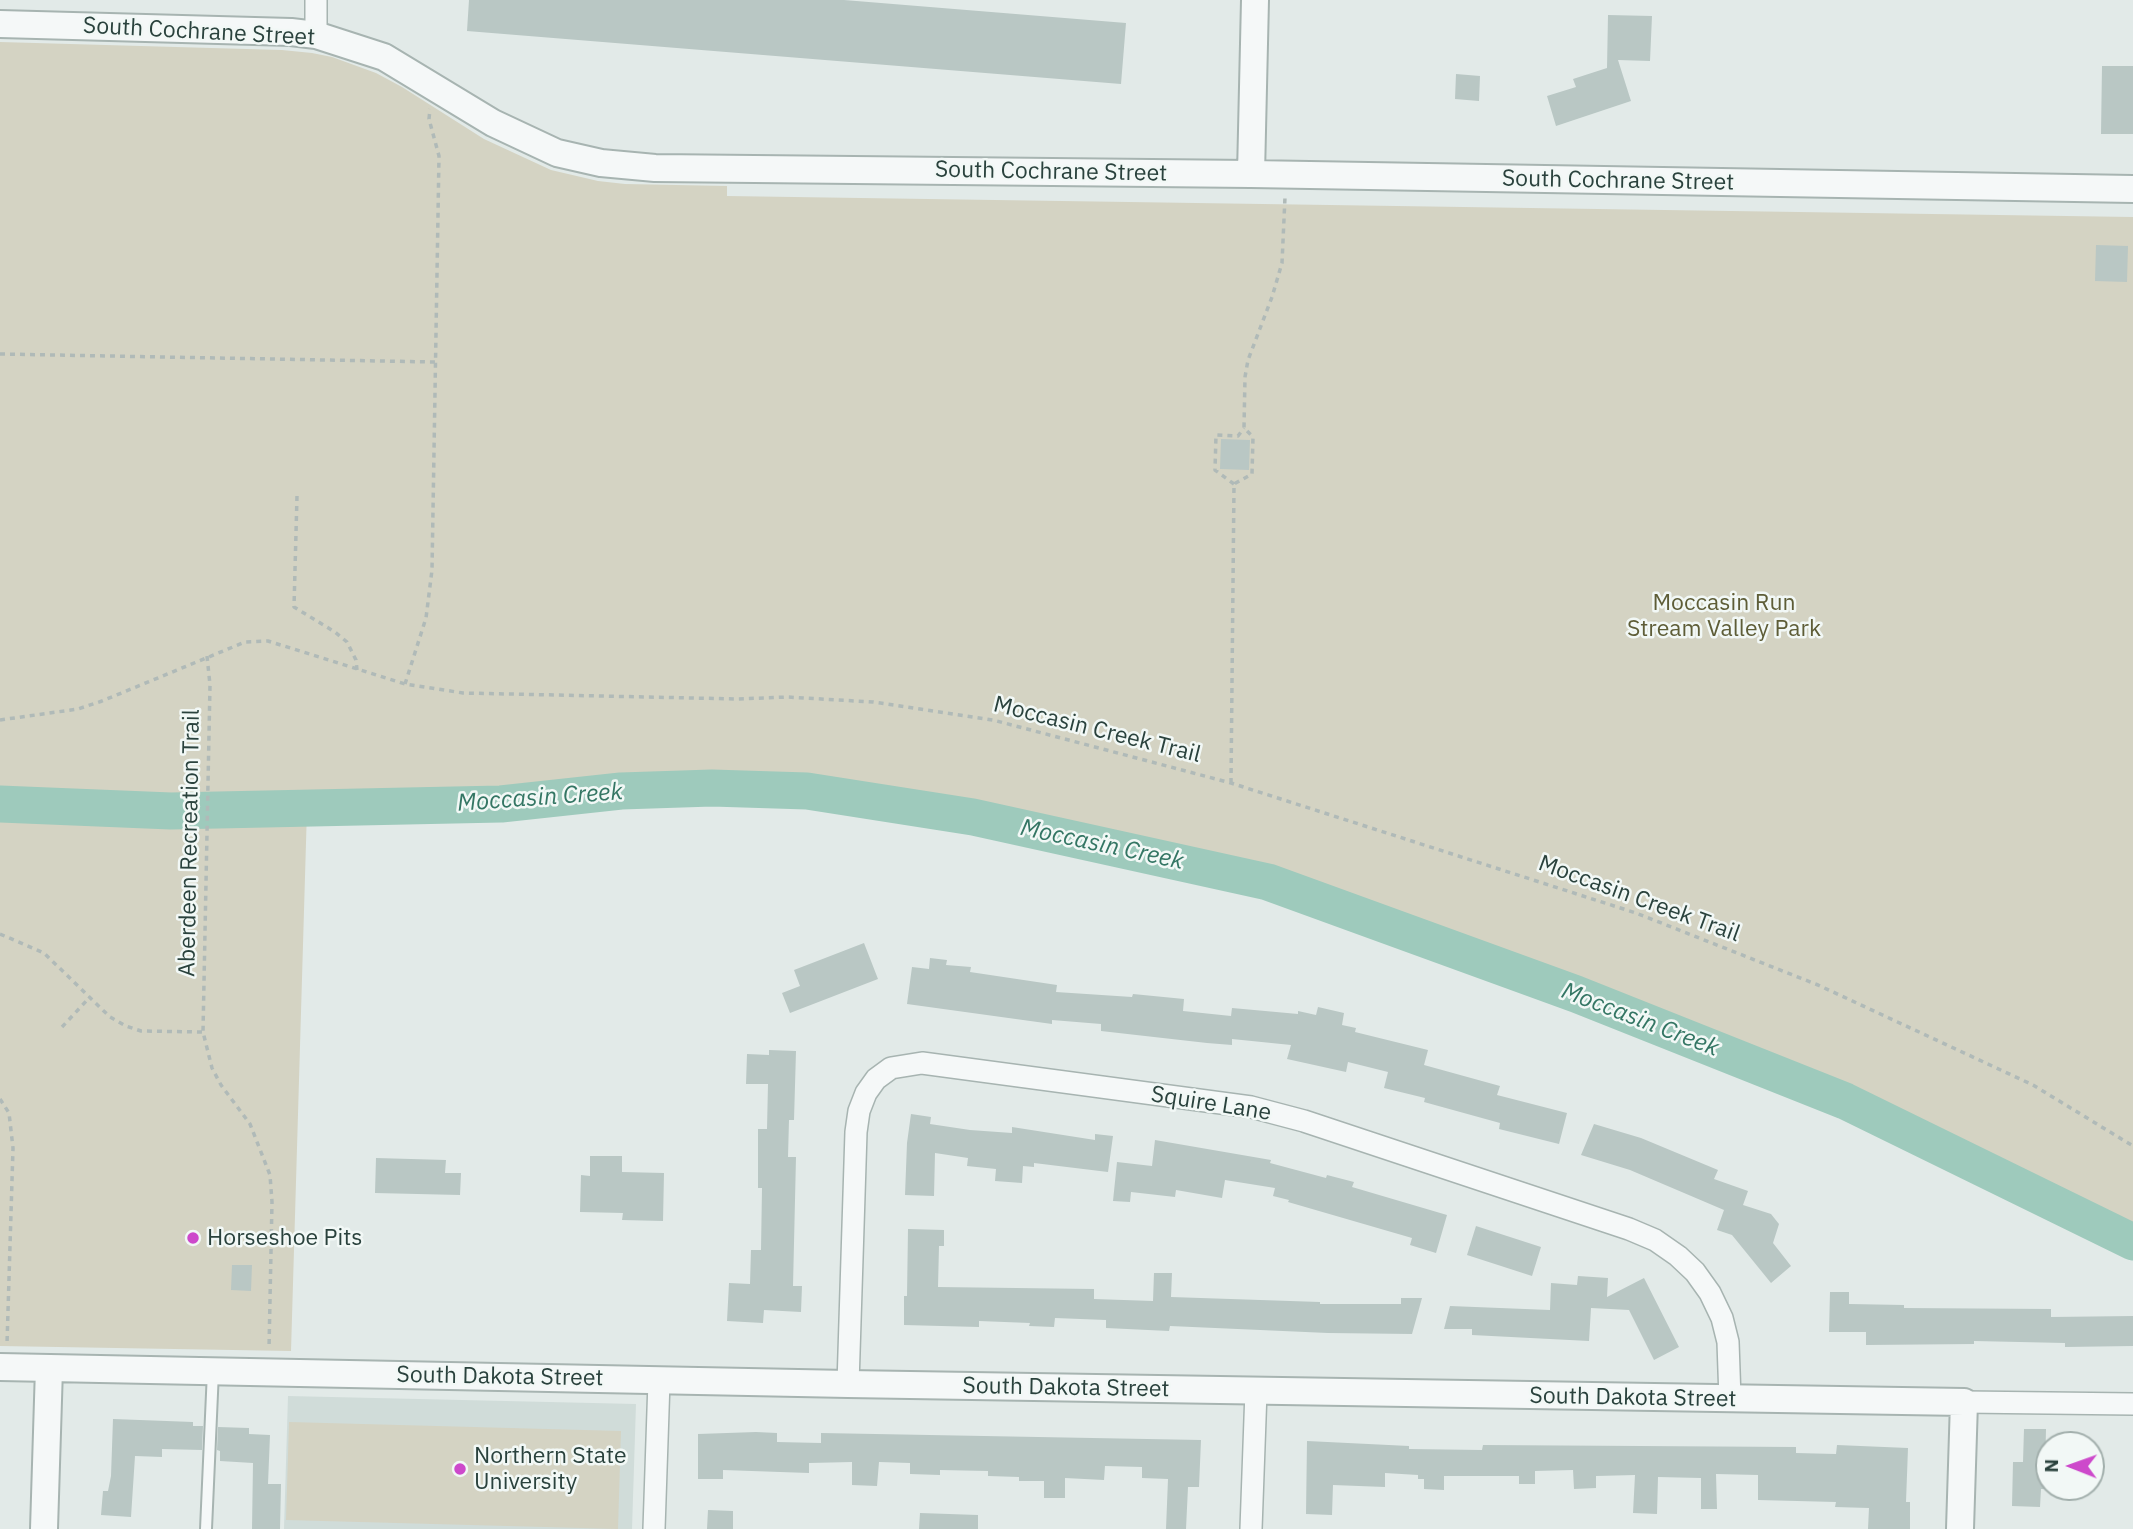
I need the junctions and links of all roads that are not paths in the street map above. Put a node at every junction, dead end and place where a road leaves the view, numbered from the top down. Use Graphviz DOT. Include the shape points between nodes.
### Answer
graph roads {
  1 [pos="316,0"];
  2 [pos="1255,0"];
  3 [pos="0,24"];
  4 [pos="316,35"];
  5 [pos="1251,174"];
  6 [pos="2133,189"];
  7 [pos="4,1356"];
  8 [pos="49,1368"];
  9 [pos="213,1371"];
  10 [pos="659,1381"];
  11 [pos="848,1384"];
  12 [pos="1256,1391"];
  13 [pos="1730,1399"];
  14 [pos="1965,1402"];
  15 [pos="2133,1404"];
  16 [pos="44,1529"];
  17 [pos="206,1529"];
  18 [pos="654,1529"];
  19 [pos="1251,1529"];
  20 [pos="1960,1529"];
  1 -- 4 [label="street"];
  2 -- 5 [label="street"];
  3 -- 4 [label="street, South Cochrane Street"];
  4 -- 5 [label="street, South Cochrane Street" via="384,57 493,123 557,153 601,163 655,168"];
  5 -- 6 [label="street, South Cochrane Street"];
  7 -- 8 [label="street, South Dakota Street"];
  8 -- 9 [label="street, South Dakota Street"];
  8 -- 16 [label="street"];
  9 -- 10 [label="street, South Dakota Street"];
  9 -- 17 [label="lane"];
  10 -- 11 [label="street, South Dakota Street"];
  10 -- 18 [label="street"];
  11 -- 12 [label="street, South Dakota Street"];
  11 -- 13 [label="street, Squire Lane" via="859,1111 871,1086 891,1068 922,1063 1251,1107 1629,1229 1678,1256 1710,1293 1728,1342"];
  12 -- 13 [label="street, South Dakota Street"];
  12 -- 19 [label="street"];
  13 -- 14 [label="street, South Dakota Street"];
  14 -- 15 [label="street, South Dakota Street"];
  14 -- 20 [label="street"];
}
